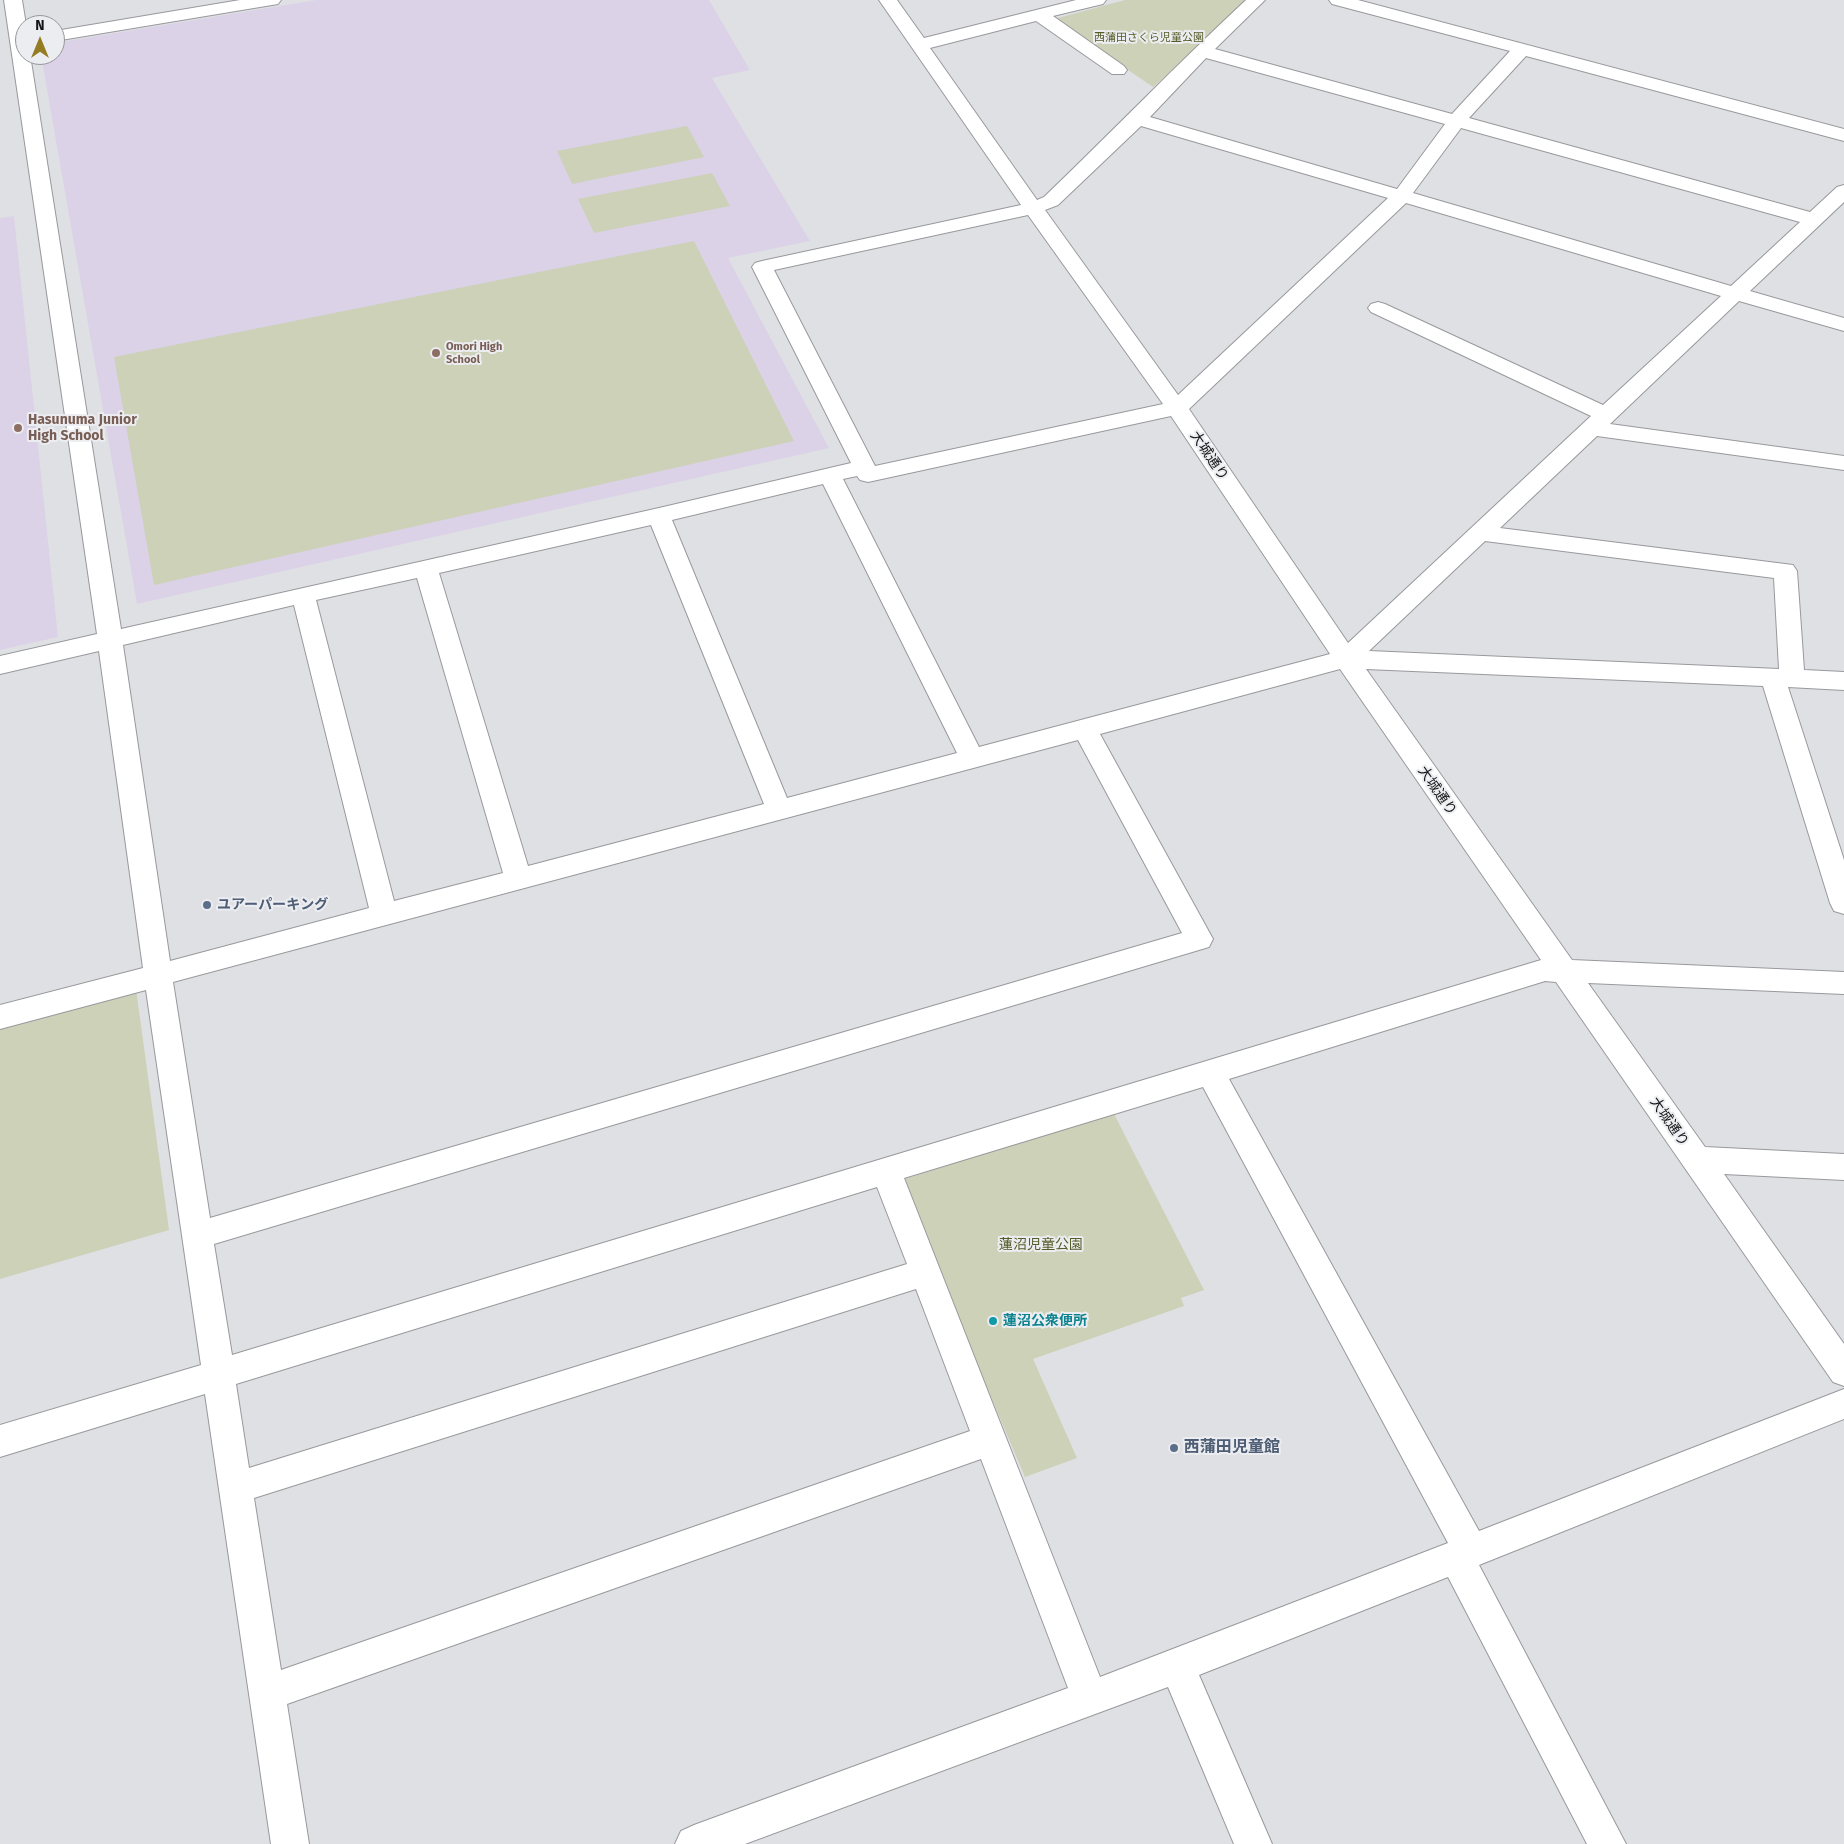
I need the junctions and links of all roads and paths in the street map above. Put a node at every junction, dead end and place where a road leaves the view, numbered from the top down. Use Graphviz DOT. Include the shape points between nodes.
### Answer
graph roads {
  1 [pos="14,0"];
  2 [pos="161,0"];
  3 [pos="272,0"];
  4 [pos="888,0"];
  5 [pos="1097,0"];
  6 [pos="1256,0"];
  7 [pos="1338,0"];
  8 [pos="1039,15"];
  9 [pos="165,18"];
  10 [pos="65,34"];
  11 [pos="15,42"];
  12 [pos="919,45"];
  13 [pos="1522,49"];
  14 [pos="1202,51"];
  15 [pos="19,65"];
  16 [pos="1118,70"];
  17 [pos="1137,119"];
  18 [pos="1456,121"];
  19 [pos="1844,135"];
  20 [pos="1844,191"];
  21 [pos="1401,196"];
  22 [pos="1033,208"];
  23 [pos="1813,219"];
  24 [pos="1732,294"];
  25 [pos="1378,308"];
  26 [pos="1844,325"];
  27 [pos="1177,408"];
  28 [pos="1598,421"];
  29 [pos="1844,463"];
  30 [pos="864,467"];
  31 [pos="830,475"];
  32 [pos="659,516"];
  33 [pos="1480,533"];
  34 [pos="426,568"];
  35 [pos="302,595"];
  36 [pos="110,639"];
  37 [pos="1346,659"];
  38 [pos="0,665"];
  39 [pos="1782,679"];
  40 [pos="1844,681"];
  41 [pos="1084,728"];
  42 [pos="972,758"];
  43 [pos="779,809"];
  44 [pos="518,879"];
  45 [pos="1844,903"];
  46 [pos="384,915"];
  47 [pos="1561,970"];
  48 [pos="158,975"];
  49 [pos="1844,983"];
  50 [pos="0,1017"];
  51 [pos="1210,1072"];
  52 [pos="1696,1160"];
  53 [pos="1844,1167"];
  54 [pos="886,1170"];
  55 [pos="197,1235"];
  56 [pos="925,1272"];
  57 [pos="1844,1371"];
  58 [pos="219,1374"];
  59 [pos="1844,1404"];
  60 [pos="990,1440"];
  61 [pos="0,1441"];
  62 [pos="236,1488"];
  63 [pos="1463,1554"];
  64 [pos="1177,1666"];
  65 [pos="267,1693"];
  66 [pos="1090,1698"];
  67 [pos="290,1844"];
  68 [pos="694,1844"];
  69 [pos="1253,1844"];
  70 [pos="1608,1844"];
  1 -- 11 [label="street"];
  2 -- 9 [label="street"];
  3 -- 9 [label="street"];
  4 -- 12 [label="street, 大城通り"];
  5 -- 8 [label="street"];
  6 -- 14 [label="street"];
  7 -- 13 [label="street"];
  8 -- 12 [label="street"];
  8 -- 16 [label="street"];
  9 -- 10 [label="street"];
  12 -- 22 [label="street, 大城通り"];
  13 -- 18 [label="street"];
  13 -- 19 [label="street"];
  14 -- 17 [label="street"];
  14 -- 18 [label="street"];
  15 -- 36 [label="street"];
  17 -- 21 [label="street"];
  17 -- 22 [label="street" via="1051,201"];
  18 -- 21 [label="street"];
  18 -- 23 [label="street"];
  20 -- 23 [label="street"];
  21 -- 24 [label="street"];
  21 -- 27 [label="street"];
  22 -- 27 [label="street, 大城通り"];
  22 -- 30 [label="street" via="762,267"];
  23 -- 24 [label="street"];
  24 -- 26 [label="street"];
  24 -- 28 [label="street"];
  25 -- 28 [label="street"];
  27 -- 30 [label="street" via="868,475"];
  27 -- 37 [label="street, 大城通り"];
  28 -- 29 [label="street"];
  28 -- 33 [label="street"];
  30 -- 31 [label="street"];
  31 -- 32 [label="street"];
  31 -- 42 [label="street"];
  32 -- 34 [label="street"];
  32 -- 43 [label="street"];
  33 -- 37 [label="street"];
  33 -- 39 [label="street" via="1785,571"];
  34 -- 35 [label="street"];
  34 -- 44 [label="street"];
  35 -- 36 [label="street"];
  35 -- 46 [label="street"];
  36 -- 38 [label="street"];
  36 -- 48 [label="street"];
  37 -- 39 [label="street"];
  37 -- 41 [label="street"];
  37 -- 47 [label="street, 大城通り"];
  39 -- 40 [label="street"];
  39 -- 45 [label="street"];
  41 -- 42 [label="street"];
  41 -- 55 [label="street" via="1199,939"];
  42 -- 43 [label="street"];
  43 -- 44 [label="street" via="620,860"];
  44 -- 46 [label="street"];
  46 -- 48 [label="street"];
  47 -- 49 [label="street"];
  47 -- 51 [label="street" via="1545,970"];
  47 -- 52 [label="street, 大城通り"];
  48 -- 50 [label="street"];
  48 -- 55 [label="street"];
  51 -- 54 [label="street"];
  51 -- 63 [label="street"];
  52 -- 53 [label="street"];
  52 -- 57 [label="street, 大城通り"];
  54 -- 56 [label="street"];
  54 -- 58 [label="street"];
  55 -- 58 [label="street"];
  56 -- 60 [label="street"];
  56 -- 62 [label="street"];
  58 -- 61 [label="street"];
  58 -- 62 [label="street"];
  59 -- 63 [label="street"];
  60 -- 65 [label="street"];
  60 -- 66 [label="street"];
  62 -- 65 [label="street"];
  63 -- 64 [label="street"];
  63 -- 70 [label="street"];
  64 -- 66 [label="street"];
  64 -- 69 [label="street"];
  65 -- 67 [label="street"];
  66 -- 68 [label="street"];
}
